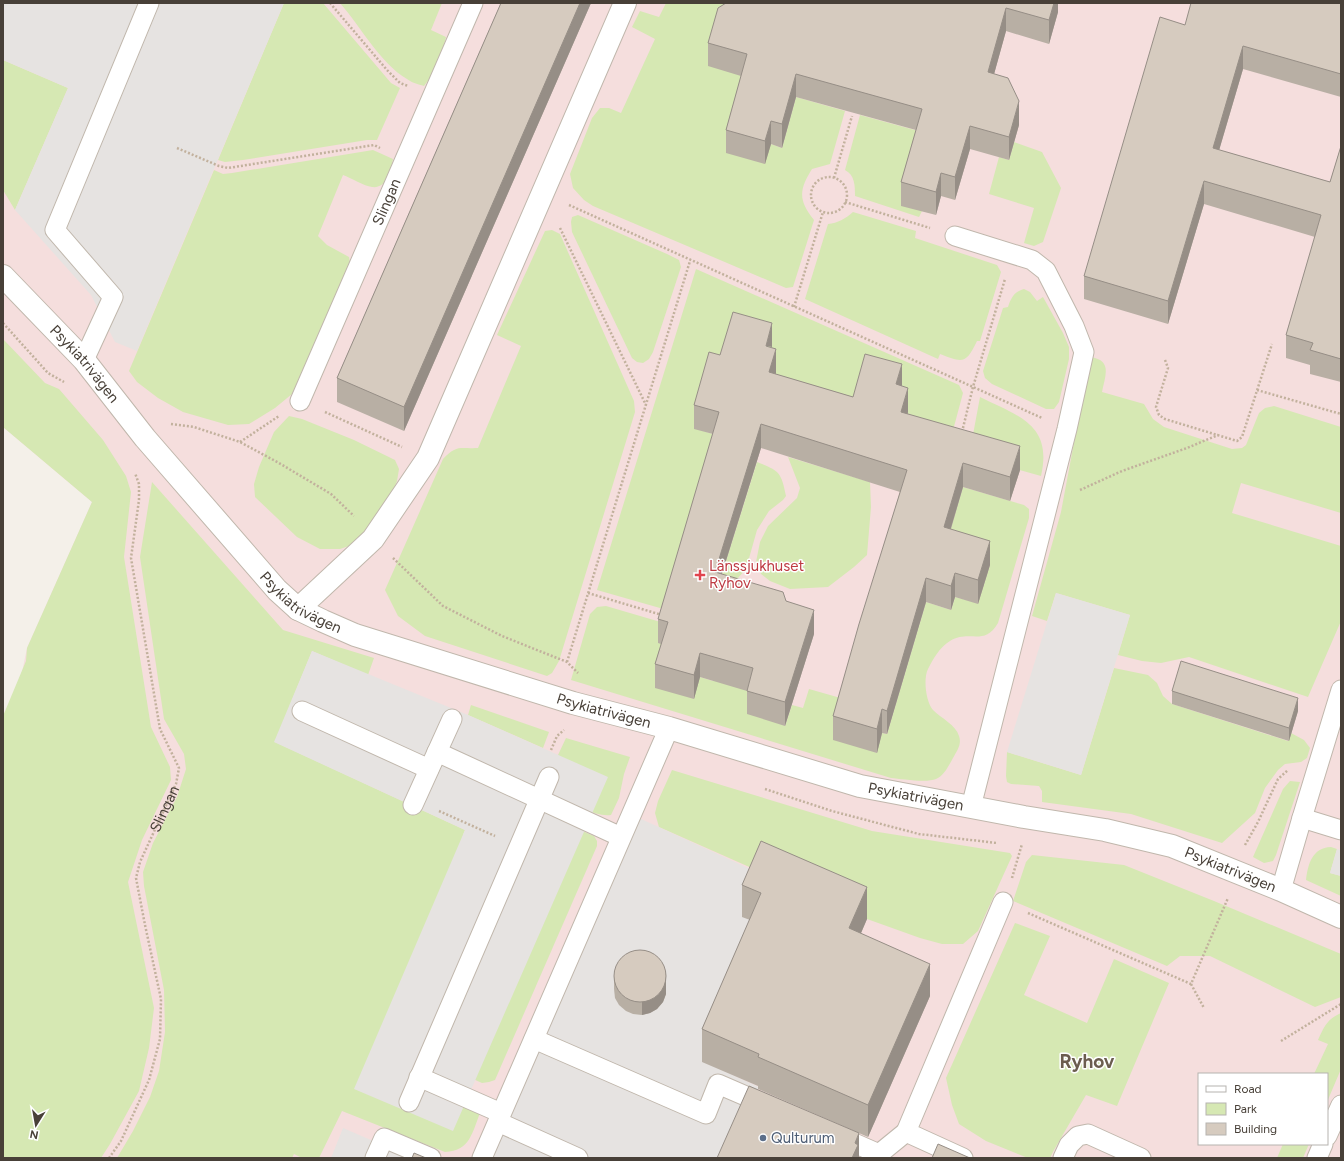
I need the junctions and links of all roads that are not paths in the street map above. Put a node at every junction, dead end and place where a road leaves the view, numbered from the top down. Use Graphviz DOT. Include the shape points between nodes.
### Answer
graph roads {
  1 [pos="149,3"];
  2 [pos="473,3"];
  3 [pos="625,3"];
  4 [pos="956,236"];
  5 [pos="3,276"];
  6 [pos="84,360"];
  7 [pos="300,401"];
  8 [pos="298,609"];
  9 [pos="1341,690"];
  10 [pos="302,712"];
  11 [pos="452,719"];
  12 [pos="669,728"];
  13 [pos="437,752"];
  14 [pos="429,769"];
  15 [pos="549,778"];
  16 [pos="540,799"];
  17 [pos="414,802"];
  18 [pos="971,807"];
  19 [pos="1302,818"];
  20 [pos="1341,830"];
  21 [pos="621,838"];
  22 [pos="1281,890"];
  23 [pos="1004,902"];
  24 [pos="1341,917"];
  25 [pos="534,1038"];
  26 [pos="419,1077"];
  27 [pos="409,1102"];
  28 [pos="1341,1105"];
  29 [pos="784,1113"];
  30 [pos="499,1118"];
  31 [pos="820,1128"];
  32 [pos="906,1132"];
  33 [pos="1328,1134"];
  34 [pos="1323,1145"];
  35 [pos="375,1158"];
  36 [pos="430,1158"];
  37 [pos="482,1158"];
  38 [pos="578,1158"];
  39 [pos="962,1158"];
  40 [pos="1063,1158"];
  41 [pos="1141,1158"];
  42 [pos="1317,1158"];
  1 -- 6 [label="lane" via="56,230 114,297"];
  2 -- 7 [label="lane, Slingan"];
  3 -- 8 [label="street" via="428,458 373,539"];
  4 -- 18 [label="lane" via="1032,260 1046,271 1084,352 1067,429"];
  5 -- 6 [label="street, Psykiatrivägen"];
  6 -- 8 [label="street, Psykiatrivägen" via="145,438 278,590"];
  8 -- 12 [label="street, Psykiatrivägen" via="355,634 573,703"];
  9 -- 19 [label="lane"];
  10 -- 14 [label="lane"];
  11 -- 13 [label="lane"];
  12 -- 18 [label="street, Psykiatrivägen" via="860,786"];
  12 -- 21 [label="lane"];
  13 -- 14 [label="lane"];
  13 -- 16 [label="lane"];
  14 -- 17 [label="lane"];
  15 -- 16 [label="lane"];
  16 -- 21 [label="lane"];
  16 -- 26 [label="lane"];
  18 -- 22 [label="street, Psykiatrivägen" via="1105,830 1172,846"];
  19 -- 20 [label="lane"];
  19 -- 22 [label="lane"];
  21 -- 25 [label="lane"];
  22 -- 24 [label="street, Psykiatrivägen"];
  23 -- 32 [label="lane"];
  25 -- 29 [label="lane" via="706,1114 718,1084"];
  25 -- 30 [label="lane"];
  26 -- 27 [label="lane"];
  26 -- 30 [label="lane"];
  28 -- 33 [label="lane"];
  30 -- 37 [label="lane"];
  30 -- 38 [label="lane"];
  31 -- 32 [label="lane" via="878,1154"];
  32 -- 39 [label="lane"];
  34 -- 42 [label="lane"];
  35 -- 36 [label="lane" via="384,1138"];
  40 -- 41 [label="lane" via="1069,1145 1078,1136 1088,1134"];
}
